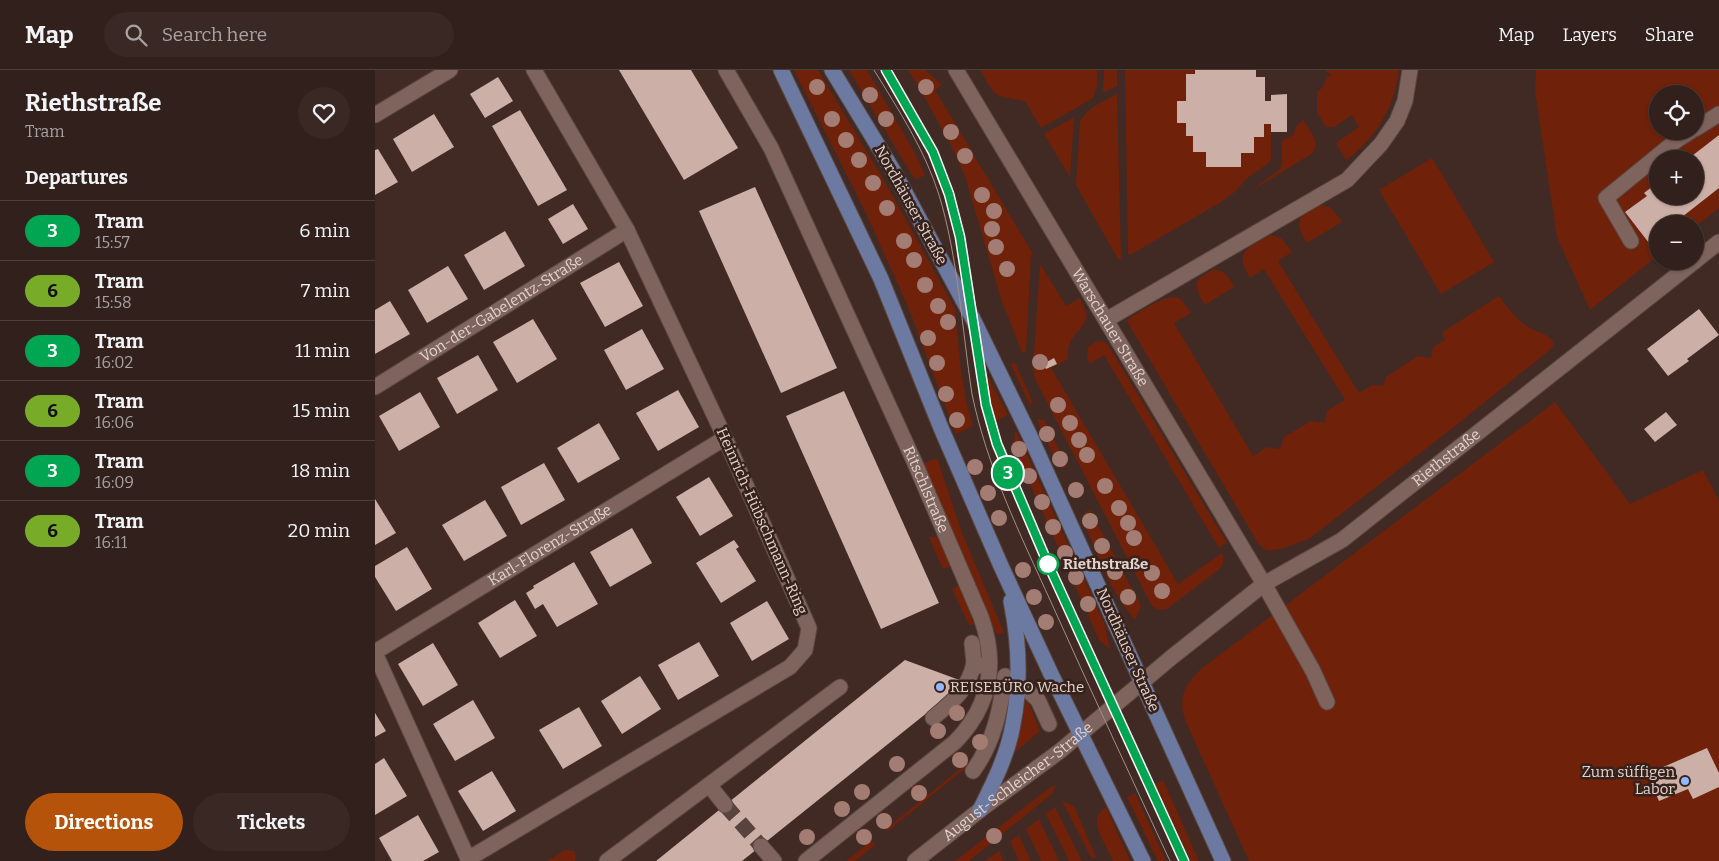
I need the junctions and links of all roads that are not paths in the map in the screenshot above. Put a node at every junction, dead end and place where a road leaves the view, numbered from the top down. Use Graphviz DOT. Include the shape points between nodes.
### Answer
graph roads {
  1 [pos="450,70"];
  2 [pos="534,70"];
  3 [pos="727,70"];
  4 [pos="781,70"];
  5 [pos="832,70"];
  6 [pos="956,70"];
  7 [pos="1410,70"];
  8 [pos="1719,114"];
  9 [pos="375,115"];
  10 [pos="1704,123"];
  11 [pos="1677,140"];
  12 [pos="627,230"];
  13 [pos="1631,241"];
  14 [pos="1719,242"];
  15 [pos="1704,254"];
  16 [pos="1684,270"];
  17 [pos="1106,320"];
  18 [pos="375,387"];
  19 [pos="725,438"];
  20 [pos="1001,566"];
  21 [pos="1264,584"];
  22 [pos="972,643"];
  23 [pos="375,652"];
  24 [pos="1005,677"];
  25 [pos="1142,682"];
  26 [pos="840,688"];
  27 [pos="1037,695"];
  28 [pos="1327,702"];
  29 [pos="933,718"];
  30 [pos="1049,724"];
  31 [pos="1081,734"];
  32 [pos="973,771"];
  33 [pos="709,785"];
  34 [pos="725,805"];
  35 [pos="980,810"];
  36 [pos="761,846"];
  37 [pos="469,860"];
  38 [pos="607,861"];
  39 [pos="774,861"];
  40 [pos="806,861"];
  41 [pos="915,861"];
  42 [pos="1143,861"];
  43 [pos="1223,861"];
  1 -- 9 [label="street"];
  2 -- 12 [label="street, Heinrich-Hübschmann-Ring"];
  3 -- 40 [label="street, Ritschlstraße" via="771,148 910,452 981,617 990,654 990,670 982,704 965,731"];
  4 -- 20 [label="main road" via="881,279"];
  5 -- 25 [label="main road, Nordhäuser Straße" via="894,172 972,317"];
  6 -- 17 [label="street, Warschauer Straße"];
  7 -- 17 [label="street" via="1405,101 1397,121 1381,144 1347,180"];
  8 -- 10 [label="street"];
  11 -- 13 [label="street" via="1606,198"];
  12 -- 18 [label="street, Von-der-Gabelentz-Straße"];
  12 -- 19 [label="street, Heinrich-Hübschmann-Ring"];
  14 -- 15 [label="street, Riethstraße"];
  16 -- 21 [label="street, Riethstraße" via="1343,540"];
  17 -- 21 [label="street, Warschauer Straße"];
  19 -- 23 [label="street, Karl-Florenz-Straße"];
  19 -- 37 [label="street, Heinrich-Hübschmann-Ring" via="809,628 805,650 790,667"];
  20 -- 31 [label="main road"];
  20 -- 35 [label="main road" via="1016,626 1018,684 1008,743 997,776"];
  21 -- 25 [label="street, Riethstraße"];
  21 -- 28 [label="street, Warschauer Straße" via="1313,670"];
  22 -- 29 [label="street" via="977,664 968,682 962,692"];
  23 -- 37 [label="street, Heinrich-Hübschmann-Ring"];
  24 -- 32 [label="street" via="999,717 984,756"];
  25 -- 31 [label="street, August-Schleicher-Straße"];
  25 -- 43 [label="main road, Nordhäuser Straße"];
  26 -- 33 [label="street"];
  27 -- 30 [label="street"];
  31 -- 35 [label="street, August-Schleicher-Straße"];
  31 -- 42 [label="main road"];
  33 -- 34 [label="street"];
  33 -- 38 [label="street"];
  35 -- 41 [label="street, August-Schleicher-Straße"];
  36 -- 39 [label="street"];
}
